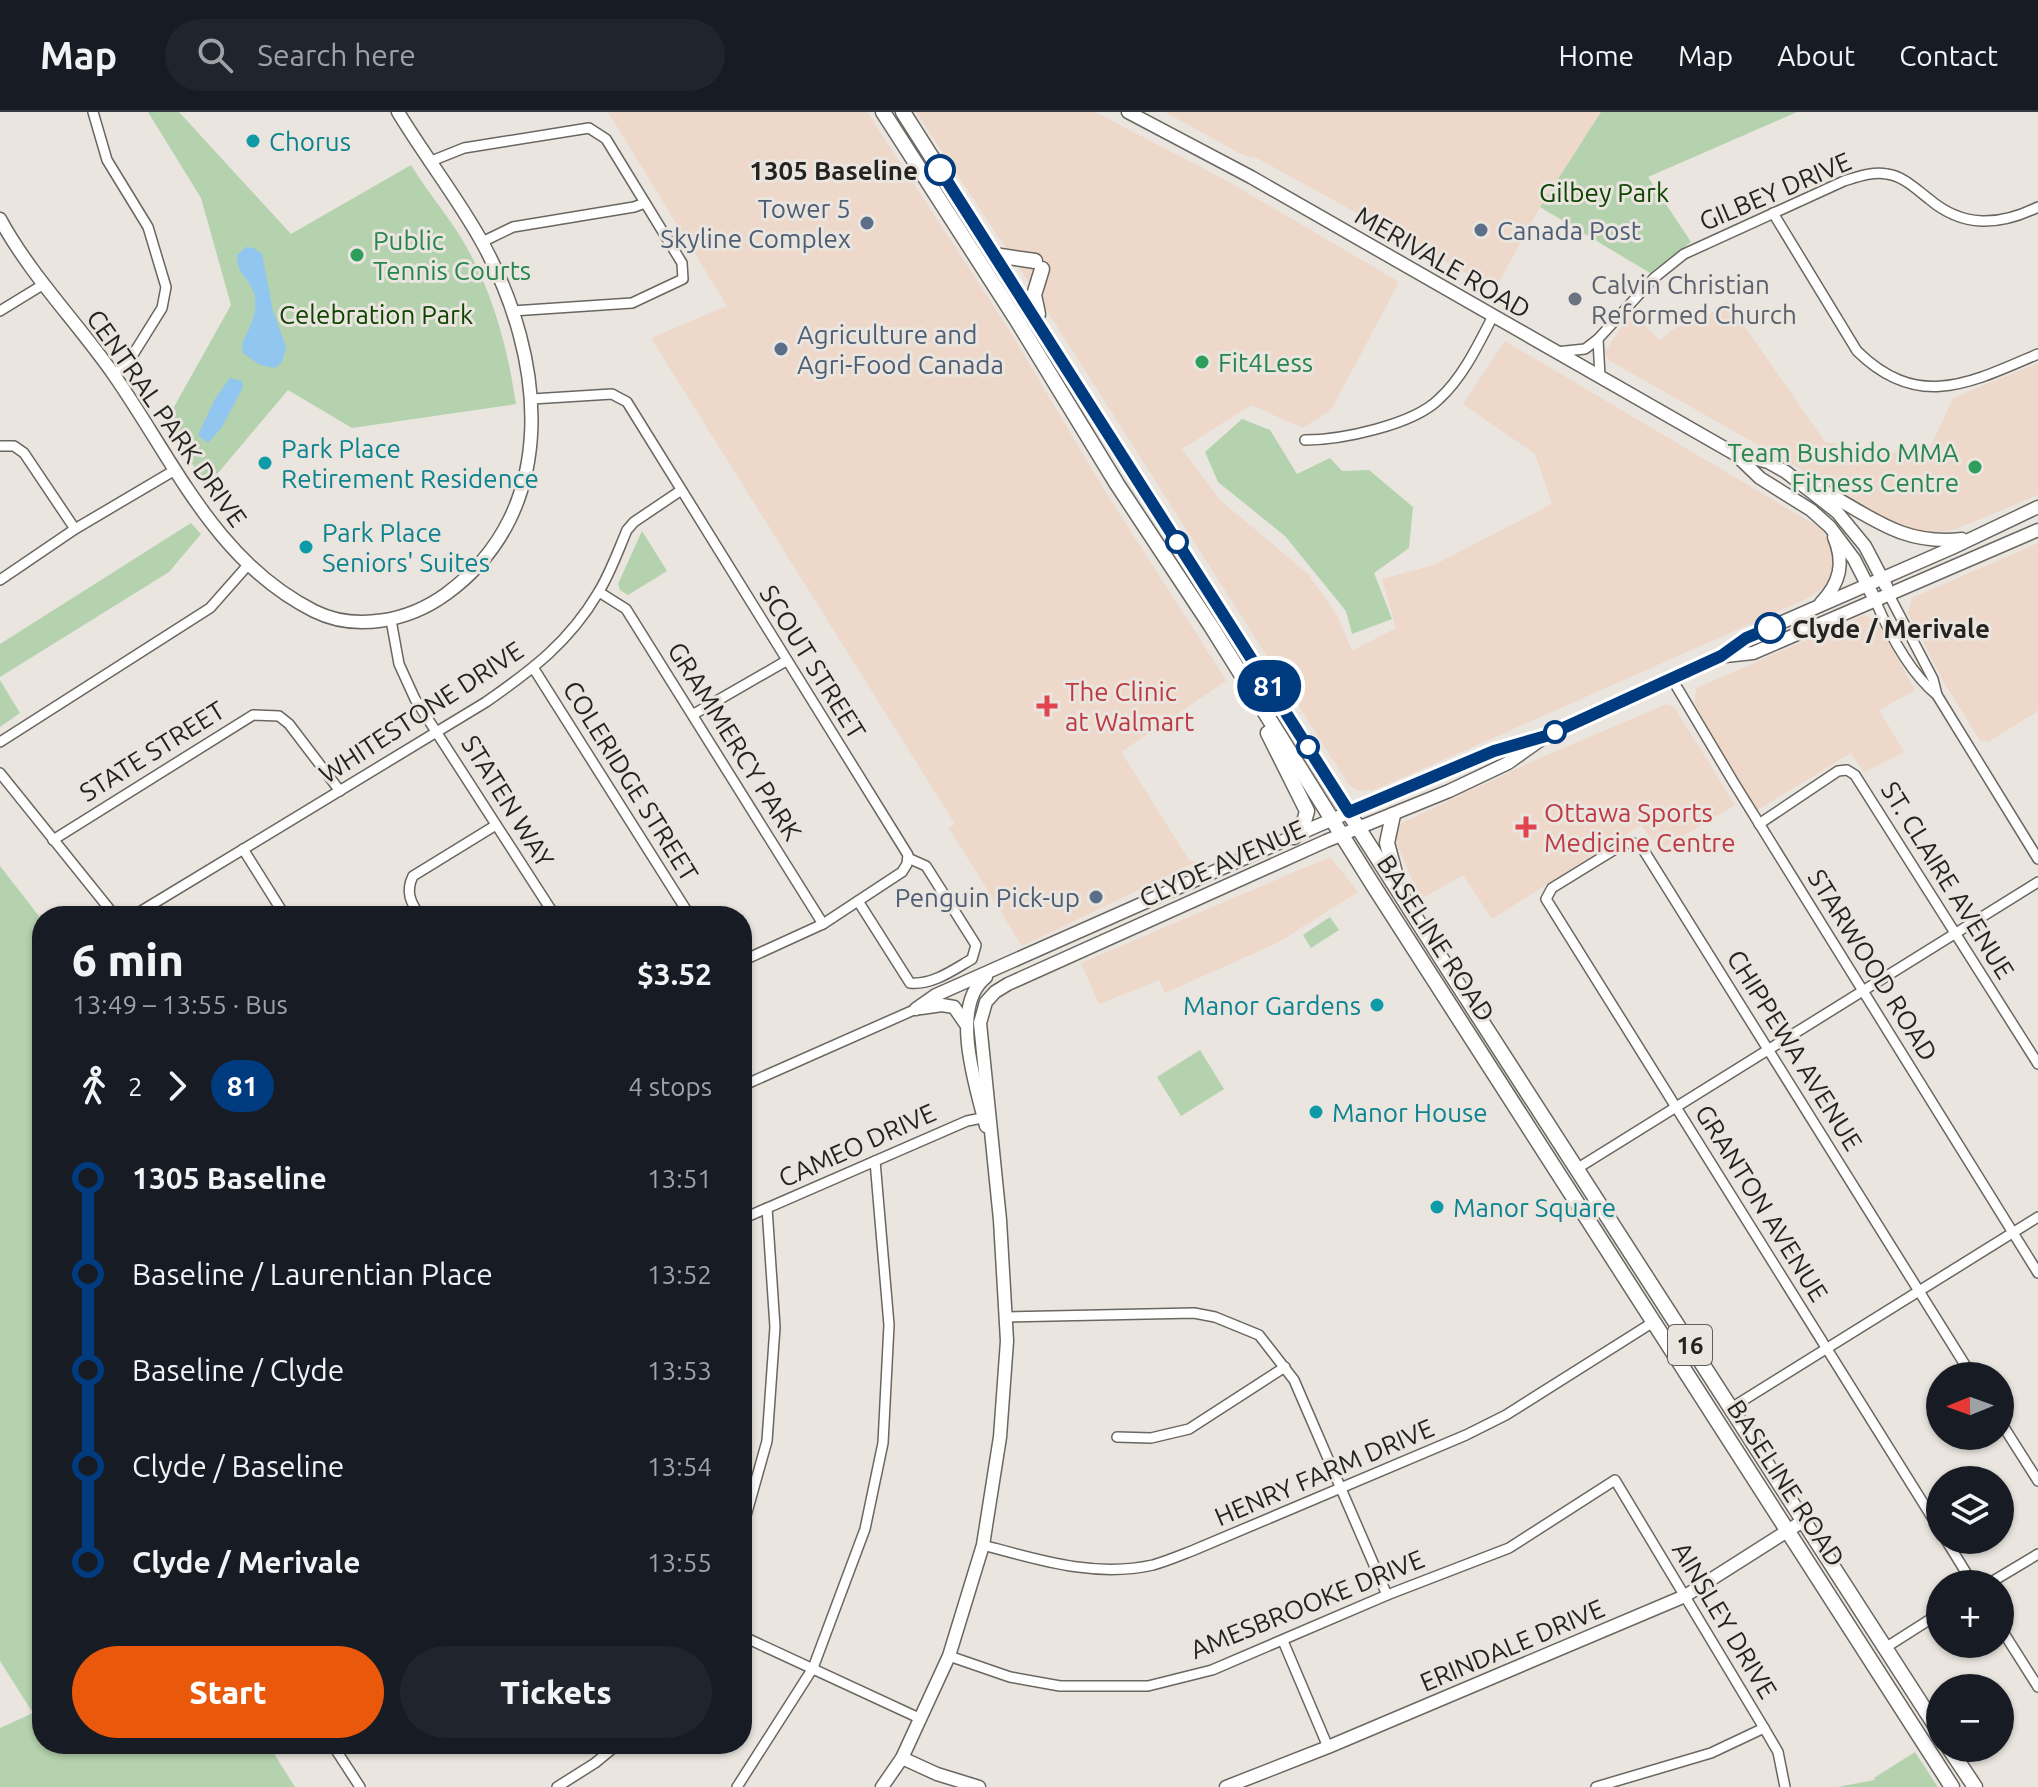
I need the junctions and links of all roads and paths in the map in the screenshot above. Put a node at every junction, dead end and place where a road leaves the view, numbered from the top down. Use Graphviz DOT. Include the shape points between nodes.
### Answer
graph roads {
  1 [pos="93,112"];
  2 [pos="398,112"];
  3 [pos="883,112"];
  4 [pos="903,112"];
  5 [pos="1128,112"];
  6 [pos="429,162"];
  7 [pos="935,162"];
  8 [pos="922,172"];
  9 [pos="645,203"];
  10 [pos="2038,207"];
  11 [pos="1773,213"];
  12 [pos="0,219"];
  13 [pos="482,242"];
  14 [pos="994,255"];
  15 [pos="1012,282"];
  16 [pos="44,284"];
  17 [pos="998,290"];
  18 [pos="0,311"];
  19 [pos="512,311"];
  20 [pos="1493,316"];
  21 [pos="1598,339"];
  22 [pos="1049,340"];
  23 [pos="1556,352"];
  24 [pos="2038,354"];
  25 [pos="114,375"];
  26 [pos="1600,377"];
  27 [pos="532,399"];
  28 [pos="1305,440"];
  29 [pos="0,446"];
  30 [pos="1735,454"];
  31 [pos="1124,459"];
  32 [pos="175,470"];
  33 [pos="1108,470"];
  34 [pos="1786,472"];
  35 [pos="680,491"];
  36 [pos="2038,507"];
  37 [pos="1830,527"];
  38 [pos="75,529"];
  39 [pos="2038,530"];
  40 [pos="1974,537"];
  41 [pos="248,565"];
  42 [pos="1883,578"];
  43 [pos="0,580"];
  44 [pos="1868,584"];
  45 [pos="599,592"];
  46 [pos="1889,595"];
  47 [pos="1875,600"];
  48 [pos="1818,607"];
  49 [pos="391,620"];
  50 [pos="1721,656"];
  51 [pos="786,661"];
  52 [pos="534,669"];
  53 [pos="1672,679"];
  54 [pos="1249,689"];
  55 [pos="1937,695"];
  56 [pos="694,714"];
  57 [pos="438,731"];
  58 [pos="1546,736"];
  59 [pos="0,742"];
  60 [pos="0,773"];
  61 [pos="340,791"];
  62 [pos="1349,812"];
  63 [pos="1393,815"];
  64 [pos="1333,819"];
  65 [pos="1759,824"];
  66 [pos="496,825"];
  67 [pos="1359,828"];
  68 [pos="1342,835"];
  69 [pos="1294,837"];
  70 [pos="53,840"];
  71 [pos="243,849"];
  72 [pos="908,858"];
  73 [pos="2038,859"];
  74 [pos="2038,882"];
  75 [pos="1401,892"];
  76 [pos="1546,899"];
  77 [pos="858,901"];
  78 [pos="107,906"];
  79 [pos="149,906"];
  80 [pos="279,906"];
  81 [pos="413,906"];
  82 [pos="549,906"];
  83 [pos="684,906"];
  84 [pos="823,924"];
  85 [pos="1092,927"];
  86 [pos="1957,934"];
  87 [pos="1091,946"];
  88 [pos="752,956"];
  89 [pos="994,971"];
  90 [pos="1863,991"];
  91 [pos="916,1009"];
  92 [pos="967,1026"];
  93 [pos="1769,1049"];
  94 [pos="2038,1064"];
  95 [pos="752,1082"];
  96 [pos="1525,1087"];
  97 [pos="1509,1096"];
  98 [pos="1676,1107"];
  99 [pos="987,1117"];
  100 [pos="875,1161"];
  101 [pos="1578,1168"];
  102 [pos="767,1208"];
  103 [pos="752,1215"];
  104 [pos="2038,1217"];
  105 [pos="2013,1233"];
  106 [pos="2038,1273"];
  107 [pos="1919,1293"];
  108 [pos="1007,1317"];
  109 [pos="1655,1321"];
  110 [pos="1828,1350"];
  111 [pos="1963,1362"];
  112 [pos="1285,1367"];
  113 [pos="1731,1408"];
  114 [pos="1117,1437"];
  115 [pos="2014,1443"];
  116 [pos="1615,1480"];
  117 [pos="2038,1481"];
  118 [pos="1340,1489"];
  119 [pos="752,1494"];
  120 [pos="1926,1508"];
  121 [pos="1803,1521"];
  122 [pos="1788,1530"];
  123 [pos="983,1545"];
  124 [pos="2038,1554"];
  125 [pos="2011,1570"];
  126 [pos="1387,1595"];
  127 [pos="1685,1596"];
  128 [pos="1926,1622"];
  129 [pos="752,1641"];
  130 [pos="1283,1641"];
  131 [pos="1885,1648"];
  132 [pos="2014,1649"];
  133 [pos="949,1656"];
  134 [pos="813,1668"];
  135 [pos="2038,1687"];
  136 [pos="1926,1711"];
  137 [pos="919,1718"];
  138 [pos="1764,1728"];
  139 [pos="1328,1747"];
  140 [pos="339,1754"];
  141 [pos="606,1754"];
  142 [pos="902,1758"];
  143 [pos="1958,1762"];
  144 [pos="360,1787"];
  145 [pos="557,1787"];
  146 [pos="737,1787"];
  147 [pos="882,1787"];
  148 [pos="979,1787"];
  149 [pos="1226,1787"];
  150 [pos="1596,1787"];
  151 [pos="1785,1787"];
  152 [pos="1952,1787"];
  153 [pos="1975,1787"];
  1 -- 25 [label="street" via="107,160 143,216 166,287 162,308 129,361"];
  2 -- 6 [label="main road, CENTRAL PARK DRIVE"];
  3 -- 8 [label="main road, BASELINE ROAD / 16"];
  4 -- 7 [label="main road, BASELINE ROAD / 16"];
  5 -- 20 [label="main road, MERIVALE ROAD"];
  6 -- 9 [label="street" via="464,148 589,128 606,139"];
  6 -- 13 [label="main road, CENTRAL PARK DRIVE"];
  7 -- 8 [label="main road"];
  7 -- 14 [label="main road, BASELINE ROAD / 16"];
  8 -- 17 [label="main road, BASELINE ROAD / 16"];
  9 -- 13 [label="street" via="513,227"];
  9 -- 19 [label="street" via="682,263 683,279 632,303"];
  10 -- 11 [label="street, GILBEY DRIVE" via="2007,219 1966,219 1944,212 1907,182 1886,174 1844,181"];
  11 -- 21 [label="street, GILBEY DRIVE" via="1684,254 1654,278"];
  11 -- 24 [label="street" via="1857,351 1891,377 1911,386 1940,388 1975,381"];
  12 -- 16 [label="main road, CENTRAL PARK DRIVE"];
  13 -- 19 [label="main road, CENTRAL PARK DRIVE"];
  14 -- 15 [label="main road, BASELINE ROAD / 16"];
  14 -- 22 [label="main road" via="1038,265 1035,307"];
  15 -- 17 [label="main road"];
  15 -- 22 [label="main road, BASELINE ROAD / 16"];
  16 -- 18 [label="street"];
  16 -- 25 [label="main road, CENTRAL PARK DRIVE"];
  17 -- 33 [label="main road, BASELINE ROAD / 16"];
  19 -- 27 [label="main road, CENTRAL PARK DRIVE"];
  20 -- 23 [label="main road, MERIVALE ROAD"];
  20 -- 28 [label="street" via="1438,401 1375,429"];
  21 -- 23 [label="street, GILBEY DRIVE" via="1585,349"];
  21 -- 26 [label="street"];
  22 -- 31 [label="main road, BASELINE ROAD / 16"];
  23 -- 26 [label="main road, MERIVALE ROAD"];
  25 -- 32 [label="main road, CENTRAL PARK DRIVE"];
  26 -- 30 [label="main road, MERIVALE ROAD"];
  27 -- 35 [label="street, SCOUT STREET" via="618,396 627,402"];
  27 -- 49 [label="main road, CENTRAL PARK DRIVE" via="528,464 503,530 479,563 445,595"];
  29 -- 38 [label="street" via="24,453"];
  30 -- 34 [label="main road, MERIVALE ROAD"];
  30 -- 37 [label="main road, MERIVALE ROAD"];
  31 -- 33 [label="main road"];
  31 -- 62 [label="main road, BASELINE ROAD / 16"];
  32 -- 38 [label="street"];
  32 -- 41 [label="main road, CENTRAL PARK DRIVE" via="222,538"];
  33 -- 54 [label="main road, BASELINE ROAD / 16"];
  34 -- 40 [label="main road" via="1904,535 1935,541"];
  34 -- 42 [label="main road, MERIVALE ROAD" via="1846,520"];
  35 -- 45 [label="street, WHITESTONE DRIVE" via="627,530"];
  35 -- 51 [label="street, SCOUT STREET"];
  36 -- 40 [label="main road"];
  37 -- 44 [label="main road, MERIVALE ROAD"];
  37 -- 48 [label="main road" via="1841,555 1839,575"];
  38 -- 43 [label="street"];
  39 -- 46 [label="main road"];
  40 -- 42 [label="main road"];
  41 -- 49 [label="main road, CENTRAL PARK DRIVE" via="326,616"];
  41 -- 59 [label="street" via="210,608"];
  42 -- 44 [label="main road, CLYDE AVENUE"];
  42 -- 46 [label="main road, MERIVALE ROAD"];
  44 -- 47 [label="main road, MERIVALE ROAD"];
  44 -- 48 [label="main road, CLYDE AVENUE"];
  45 -- 52 [label="street, WHITESTONE DRIVE"];
  45 -- 56 [label="street, GRAMMERCY PARK" via="626,609"];
  46 -- 47 [label="main road, CLYDE AVENUE"];
  46 -- 55 [label="street"];
  47 -- 50 [label="main road, CLYDE AVENUE" via="1753,653"];
  47 -- 55 [label="street" via="1914,671"];
  48 -- 50 [label="main road, CLYDE AVENUE" via="1746,638"];
  49 -- 57 [label="street, STATEN WAY" via="405,682"];
  50 -- 53 [label="main road, CLYDE AVENUE"];
  51 -- 56 [label="street"];
  51 -- 72 [label="street, SCOUT STREET"];
  52 -- 57 [label="street, WHITESTONE DRIVE"];
  52 -- 83 [label="street, COLERIDGE STREET"];
  53 -- 58 [label="main road, CLYDE AVENUE"];
  53 -- 65 [label="street, STARWOOD ROAD"];
  54 -- 64 [label="main road, BASELINE ROAD / 16"];
  54 -- 69 [label="main road" via="1306,806"];
  55 -- 73 [label="street"];
  56 -- 84 [label="street, GRAMMERCY PARK"];
  57 -- 61 [label="street, WHITESTONE DRIVE"];
  57 -- 66 [label="street, STATEN WAY"];
  58 -- 62 [label="main road, CLYDE AVENUE" via="1494,751"];
  58 -- 63 [label="main road, CLYDE AVENUE" via="1508,763"];
  60 -- 70 [label="street"];
  61 -- 70 [label="street, STATE STREET" via="289,724 279,716 253,715"];
  61 -- 71 [label="street, WHITESTONE DRIVE"];
  62 -- 64 [label="main road, CLYDE AVENUE"];
  62 -- 67 [label="main road, BASELINE ROAD / 16"];
  63 -- 67 [label="main road, CLYDE AVENUE"];
  63 -- 75 [label="main road" via="1387,843"];
  64 -- 68 [label="main road, BASELINE ROAD / 16"];
  64 -- 69 [label="main road, CLYDE AVENUE"];
  65 -- 86 [label="street, ST. CLAIRE AVENUE" via="1838,771 1851,771"];
  65 -- 90 [label="street, STARWOOD ROAD"];
  66 -- 81 [label="street" via="413,876 409,900"];
  66 -- 82 [label="street, STATEN WAY"];
  67 -- 68 [label="main road, CLYDE AVENUE"];
  67 -- 75 [label="main road, BASELINE ROAD / 16"];
  68 -- 87 [label="main road, CLYDE AVENUE"];
  68 -- 97 [label="main road, BASELINE ROAD / 16"];
  69 -- 85 [label="main road, CLYDE AVENUE"];
  70 -- 78 [label="street"];
  71 -- 79 [label="street, WHITESTONE DRIVE"];
  71 -- 80 [label="street"];
  72 -- 77 [label="street" via="902,872"];
  72 -- 77 [label="street" via="926,866 976,945 972,959 923,984 910,983"];
  74 -- 86 [label="street"];
  75 -- 96 [label="main road, BASELINE ROAD / 16"];
  76 -- 93 [label="street, CHIPPEWA AVENUE" via="1552,888 1622,845 1641,846"];
  76 -- 98 [label="street, GRANTON AVENUE"];
  77 -- 84 [label="street"];
  84 -- 88 [label="street"];
  85 -- 87 [label="main road"];
  85 -- 89 [label="main road, CLYDE AVENUE"];
  86 -- 90 [label="street"];
  86 -- 94 [label="street, ST. CLAIRE AVENUE"];
  87 -- 99 [label="main road, CLYDE AVENUE" via="1002,987 986,1002 980,1031"];
  89 -- 91 [label="main road, CLYDE AVENUE"];
  89 -- 92 [label="main road" via="975,988"];
  90 -- 93 [label="street"];
  90 -- 105 [label="street, STARWOOD ROAD"];
  91 -- 92 [label="main road" via="954,1007"];
  91 -- 95 [label="street"];
  92 -- 99 [label="main road" via="976,1089"];
  93 -- 98 [label="street"];
  93 -- 107 [label="street, CHIPPEWA AVENUE"];
  96 -- 97 [label="main road"];
  96 -- 101 [label="main road, BASELINE ROAD / 16"];
  97 -- 109 [label="main road, BASELINE ROAD / 16"];
  98 -- 101 [label="street"];
  98 -- 110 [label="street, GRANTON AVENUE"];
  99 -- 100 [label="street, CAMEO DRIVE"];
  99 -- 108 [label="main road"];
  100 -- 102 [label="street, CAMEO DRIVE"];
  100 -- 134 [label="street" via="889,1325 883,1443 865,1529"];
  101 -- 113 [label="main road, BASELINE ROAD / 16"];
  102 -- 103 [label="street, CAMEO DRIVE"];
  102 -- 119 [label="street" via="775,1327 767,1441"];
  104 -- 105 [label="street"];
  105 -- 106 [label="street, STARWOOD ROAD"];
  105 -- 107 [label="street"];
  107 -- 110 [label="street"];
  107 -- 111 [label="street, CHIPPEWA AVENUE"];
  108 -- 112 [label="street" via="1194,1313 1259,1335"];
  108 -- 123 [label="main road" via="1005,1393"];
  109 -- 118 [label="street, HENRY FARM DRIVE" via="1506,1415"];
  109 -- 122 [label="main road, BASELINE ROAD / 16"];
  110 -- 113 [label="street"];
  110 -- 120 [label="street, GRANTON AVENUE"];
  112 -- 114 [label="street" via="1189,1429 1151,1438"];
  112 -- 118 [label="street"];
  113 -- 121 [label="main road, BASELINE ROAD / 16"];
  115 -- 117 [label="street"];
  116 -- 126 [label="street, AMESBROOKE DRIVE" via="1509,1548"];
  116 -- 127 [label="street, AINSLEY DRIVE"];
  118 -- 123 [label="street, HENRY FARM DRIVE" via="1154,1565 1066,1567"];
  118 -- 126 [label="street"];
  121 -- 122 [label="main road, ERINDALE DRIVE"];
  121 -- 131 [label="main road, BASELINE ROAD / 16"];
  122 -- 127 [label="main road, ERINDALE DRIVE"];
  122 -- 152 [label="main road, BASELINE ROAD / 16"];
  123 -- 133 [label="main road"];
  124 -- 125 [label="street"];
  126 -- 130 [label="street, AMESBROOKE DRIVE"];
  127 -- 138 [label="street, AINSLEY DRIVE"];
  127 -- 139 [label="main road, ERINDALE DRIVE"];
  128 -- 131 [label="street"];
  129 -- 134 [label="street"];
  130 -- 133 [label="street, AMESBROOKE DRIVE" via="1212,1670 1126,1687 1048,1684"];
  130 -- 139 [label="street"];
  131 -- 136 [label="main road, BASELINE ROAD / 16"];
  132 -- 135 [label="street"];
  133 -- 137 [label="main road"];
  134 -- 137 [label="street"];
  134 -- 146 [label="street"];
  137 -- 142 [label="main road"];
  138 -- 150 [label="street" via="1711,1753"];
  138 -- 151 [label="street, AINSLEY DRIVE" via="1778,1752"];
  139 -- 149 [label="main road, ERINDALE DRIVE"];
  140 -- 144 [label="street"];
  141 -- 145 [label="street"];
  142 -- 147 [label="main road"];
  142 -- 148 [label="main road"];
  143 -- 153 [label="main road"];
}
